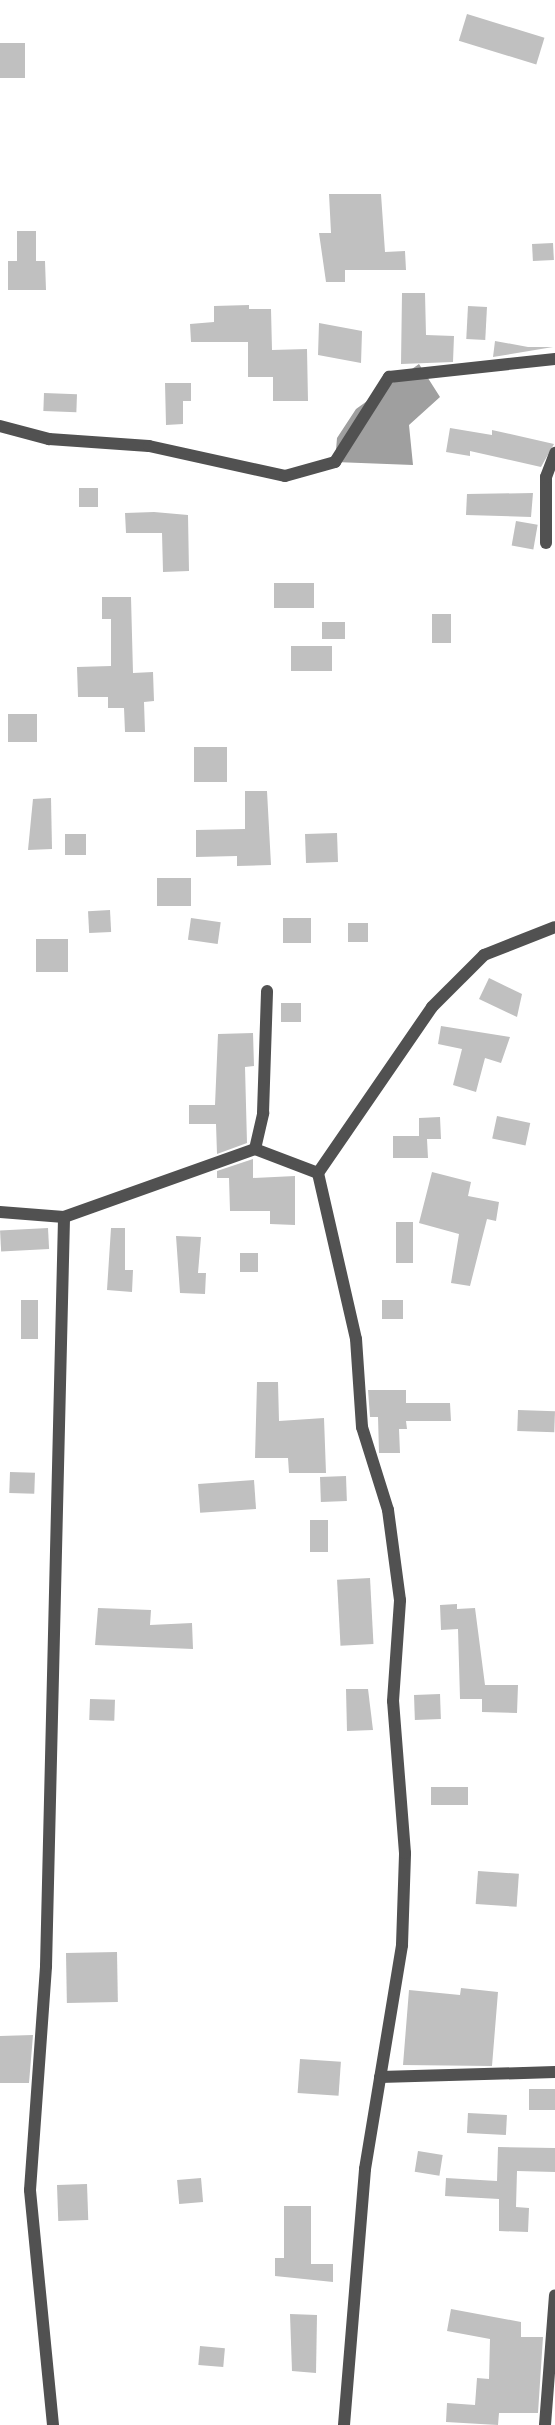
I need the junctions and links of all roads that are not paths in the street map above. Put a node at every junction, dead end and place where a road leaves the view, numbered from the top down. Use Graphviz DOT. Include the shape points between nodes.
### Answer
graph roads {
  1 [pos="555,359"];
  2 [pos="0,426"];
  3 [pos="555,453"];
  4 [pos="546,543"];
  5 [pos="555,927"];
  6 [pos="267,991"];
  7 [pos="255,1149"];
  8 [pos="318,1173"];
  9 [pos="0,1212"];
  10 [pos="64,1217"];
  11 [pos="555,2072"];
  12 [pos="380,2077"];
  13 [pos="555,2295"];
  14 [pos="53,2425"];
  15 [pos="344,2425"];
  16 [pos="545,2425"];
  1 -- 2 [label="street" via="389,377 335,462 285,476 149,446 49,439"];
  3 -- 4 [label="street" via="546,477"];
  5 -- 8 [label="street" via="483,955 432,1007"];
  6 -- 7 [label="street" via="263,1113"];
  7 -- 8 [label="street"];
  7 -- 10 [label="street"];
  8 -- 12 [label="street" via="356,1339 362,1427 388,1510 400,1600 393,1701 405,1853 402,1945"];
  9 -- 10 [label="street"];
  10 -- 14 [label="street" via="46,1966 30,2190"];
  11 -- 12 [label="street"];
  12 -- 15 [label="street" via="349,2313"];
  13 -- 16 [label="street"];
}
